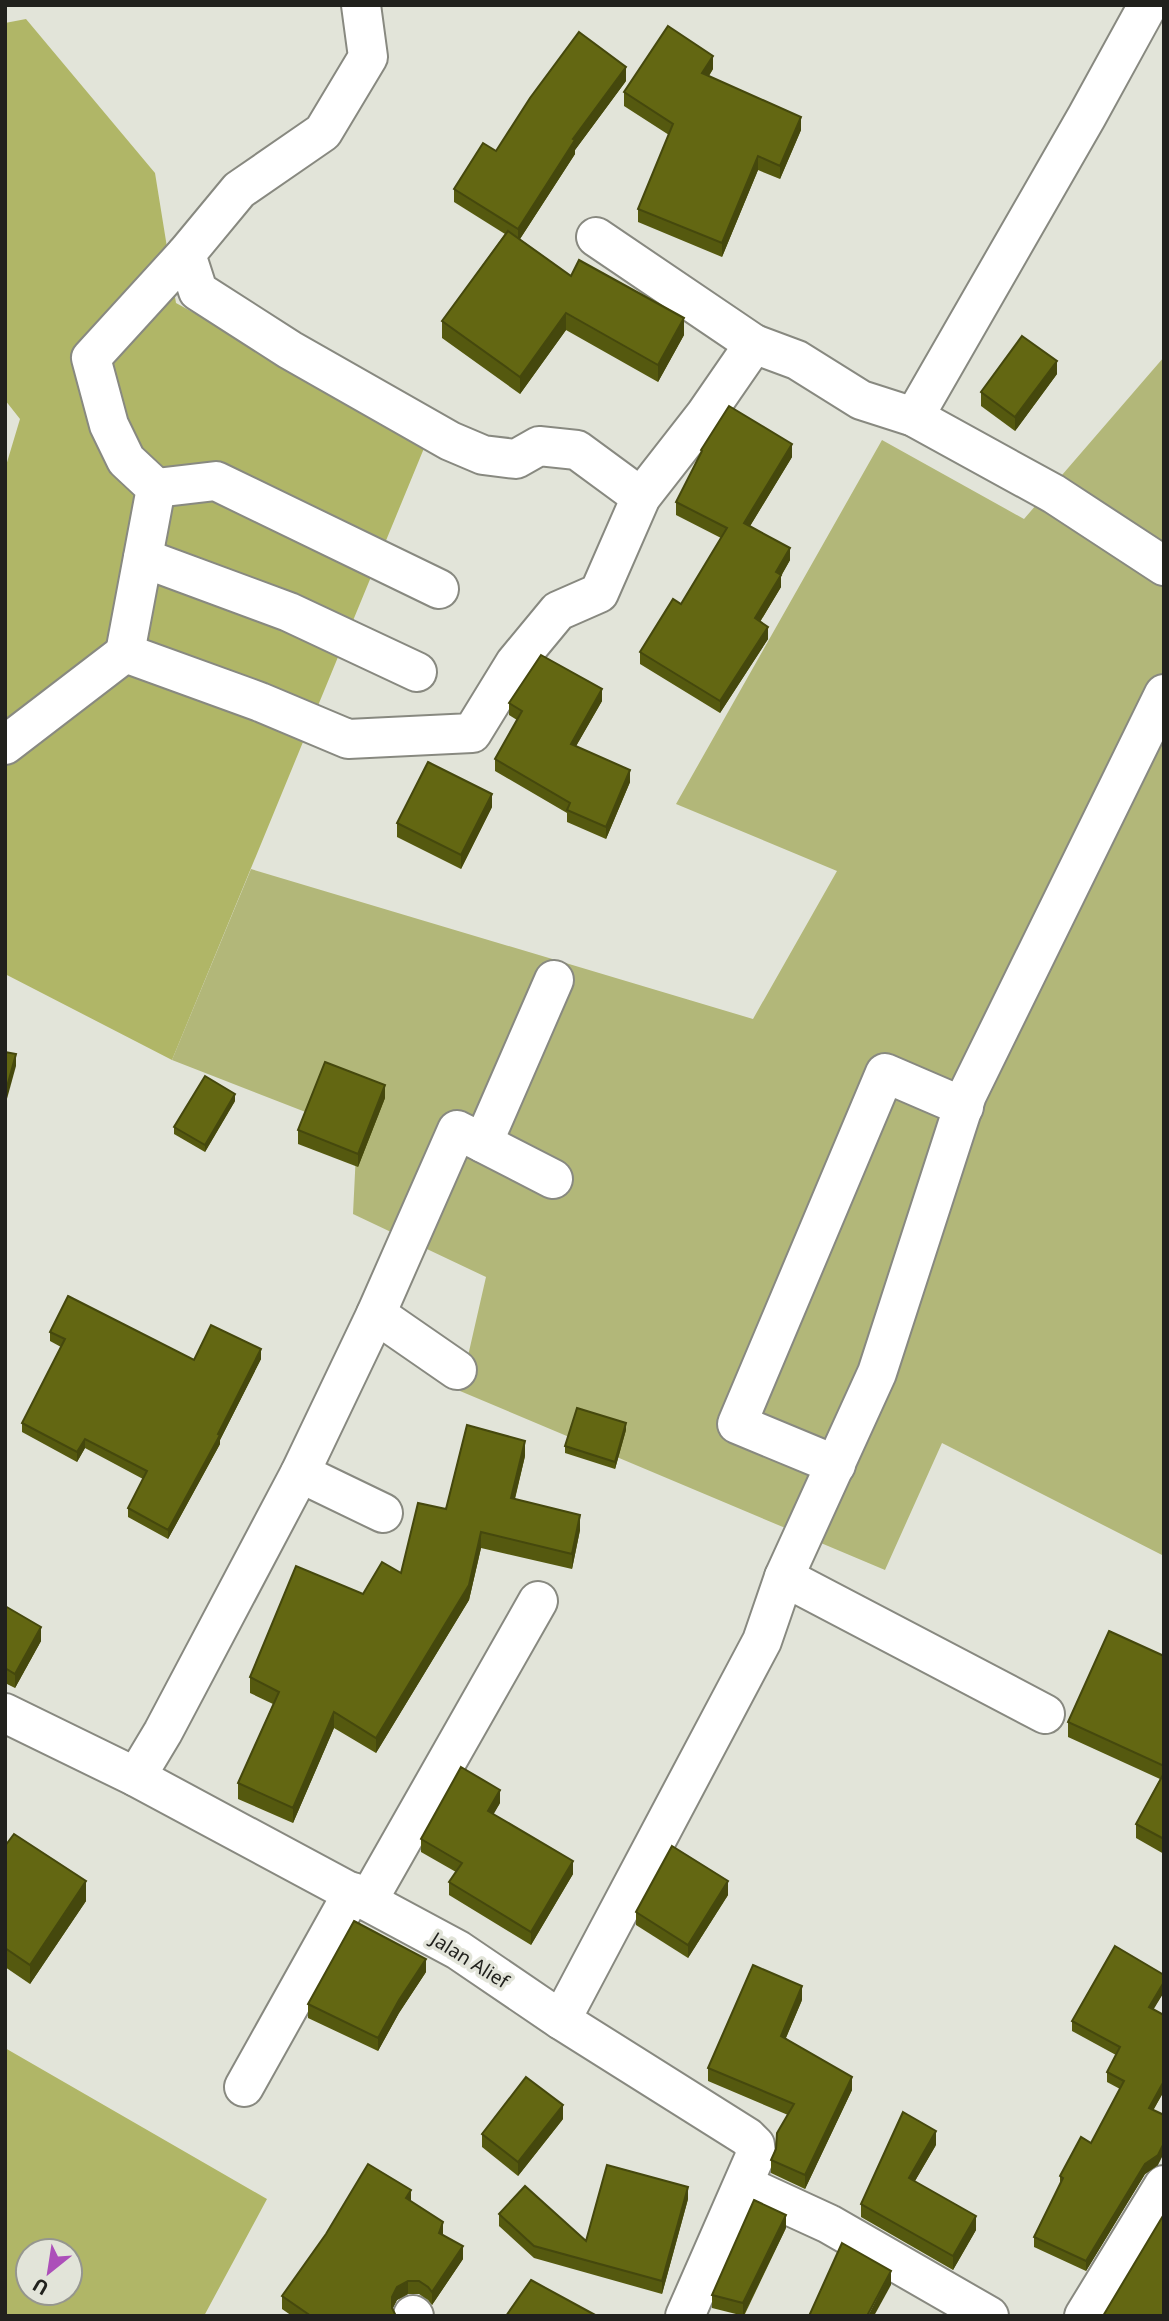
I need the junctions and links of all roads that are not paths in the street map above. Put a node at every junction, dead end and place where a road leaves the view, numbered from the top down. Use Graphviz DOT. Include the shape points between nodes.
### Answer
graph roads {
  1 [pos="361,5"];
  2 [pos="1148,5"];
  3 [pos="596,237"];
  4 [pos="186,254"];
  5 [pos="754,344"];
  6 [pos="914,417"];
  7 [pos="156,488"];
  8 [pos="641,497"];
  9 [pos="144,558"];
  10 [pos="1164,566"];
  11 [pos="439,589"];
  12 [pos="125,653"];
  13 [pos="417,672"];
  14 [pos="1164,694"];
  15 [pos="5,745"];
  16 [pos="554,980"];
  17 [pos="964,1107"];
  18 [pos="483,1143"];
  19 [pos="553,1179"];
  20 [pos="376,1314"];
  21 [pos="457,1370"];
  22 [pos="836,1465"];
  23 [pos="300,1473"];
  24 [pos="383,1513"];
  25 [pos="784,1577"];
  26 [pos="538,1601"];
  27 [pos="5,1713"];
  28 [pos="1045,1714"];
  29 [pos="136,1777"];
  30 [pos="361,1896"];
  31 [pos="561,2020"];
  32 [pos="244,2087"];
  33 [pos="744,2185"];
  34 [pos="1164,2185"];
  35 [pos="685,2316"];
  36 [pos="989,2316"];
  37 [pos="1084,2316"];
  1 -- 4 [label="street" via="368,57 323,132 239,190"];
  2 -- 6 [label="street"];
  3 -- 5 [label="street"];
  4 -- 7 [label="street" via="91,358 109,425 126,460"];
  4 -- 8 [label="street" via="198,290 290,350 450,441 483,455 516,459 539,446 577,450"];
  5 -- 6 [label="street" via="797,360 861,400"];
  5 -- 8 [label="street"];
  6 -- 10 [label="street" via="1054,494"];
  7 -- 9 [label="street"];
  7 -- 11 [label="street" via="216,481"];
  8 -- 12 [label="street" via="599,593 558,611 515,663 472,733 348,738"];
  9 -- 12 [label="street"];
  9 -- 13 [label="street" via="289,612"];
  12 -- 15 [label="street"];
  14 -- 17 [label="street"];
  16 -- 18 [label="street"];
  17 -- 22 [label="street" via="877,1373"];
  17 -- 22 [label="street" via="885,1073 737,1424"];
  18 -- 19 [label="street"];
  18 -- 20 [label="street" via="457,1130"];
  20 -- 21 [label="street"];
  20 -- 23 [label="street"];
  22 -- 25 [label="street"];
  23 -- 24 [label="street"];
  23 -- 29 [label="street"];
  25 -- 28 [label="street"];
  25 -- 31 [label="street" via="762,1641"];
  26 -- 30 [label="street"];
  27 -- 29 [label="street, Jalan Alief"];
  29 -- 30 [label="street, Jalan Alief"];
  30 -- 31 [label="street, Jalan Alief" via="458,1950"];
  30 -- 32 [label="street"];
  31 -- 33 [label="street, Jalan Alief" via="747,2137 756,2154"];
  33 -- 35 [label="street, Jalan Alief"];
  33 -- 36 [label="street" via="829,2224"];
  34 -- 37 [label="street"];
}
